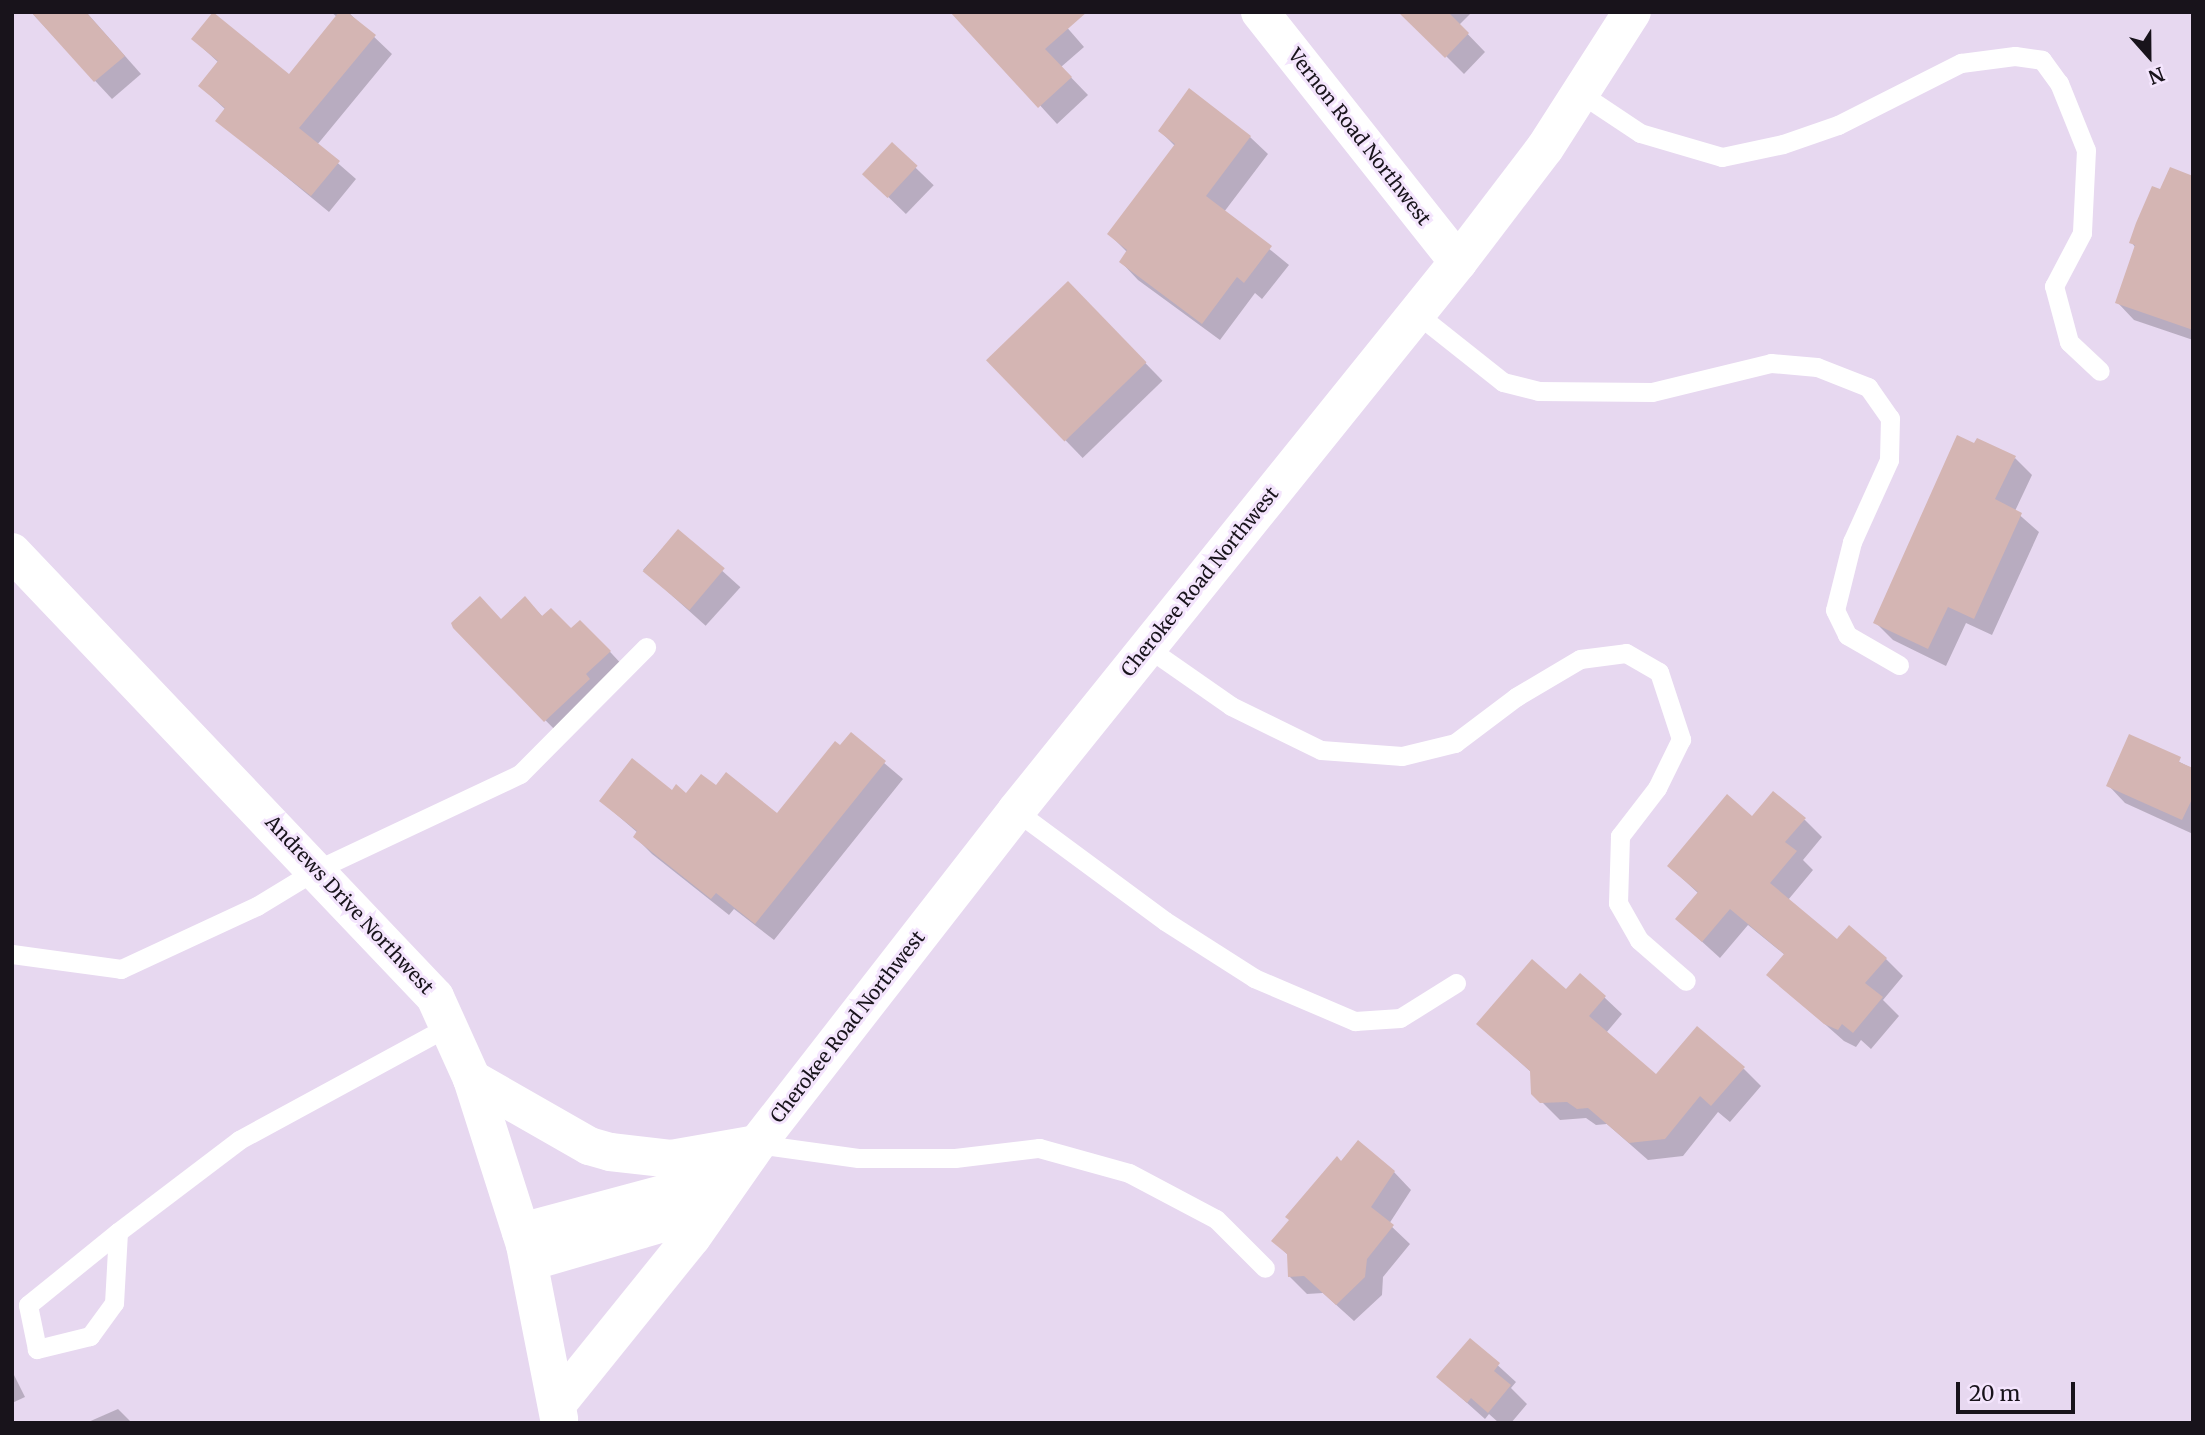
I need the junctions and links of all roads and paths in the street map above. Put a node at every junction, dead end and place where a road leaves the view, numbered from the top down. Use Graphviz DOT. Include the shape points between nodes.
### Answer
graph roads {
  1 [pos="1260,12"];
  2 [pos="1632,12"];
  3 [pos="1580,93"];
  4 [pos="1458,262"];
  5 [pos="1416,313"];
  6 [pos="2100,371"];
  7 [pos="12,552"];
  8 [pos="646,646"];
  9 [pos="1148,648"];
  10 [pos="1899,665"];
  11 [pos="1016,811"];
  12 [pos="316,870"];
  13 [pos="12,954"];
  14 [pos="1686,981"];
  15 [pos="1456,984"];
  16 [pos="449,1026"];
  17 [pos="472,1079"];
  18 [pos="757,1144"];
  19 [pos="734,1175"];
  20 [pos="711,1209"];
  21 [pos="118,1231"];
  22 [pos="525,1247"];
  23 [pos="1265,1268"];
  24 [pos="559,1413"];
  1 -- 4 [label="street, Vernon Road Northwest"];
  2 -- 3 [label="street, Cherokee Road Northwest"];
  3 -- 4 [label="street, Cherokee Road Northwest" via="1545,148"];
  3 -- 6 [label="lane" via="1640,133 1722,157 1783,144 1838,125 1961,63 2015,55 2042,60 2059,83 2086,150 2082,233 2054,286 2069,342"];
  4 -- 5 [label="street, Cherokee Road Northwest"];
  5 -- 9 [label="street, Cherokee Road Northwest"];
  5 -- 10 [label="lane" via="1503,382 1538,391 1652,391 1771,363 1817,367 1868,387 1890,418 1889,460 1853,542 1835,610 1847,635"];
  7 -- 12 [label="street, Andrews Drive Northwest"];
  8 -- 12 [label="lane" via="520,774"];
  9 -- 11 [label="street, Cherokee Road Northwest"];
  9 -- 14 [label="lane" via="1231,706 1321,750 1402,756 1455,743 1516,697 1580,659 1626,653 1658,672 1681,739 1657,788 1620,836 1618,903 1639,940"];
  11 -- 15 [label="lane" via="1165,921 1254,978 1355,1021 1400,1018"];
  11 -- 18 [label="street, Cherokee Road Northwest"];
  12 -- 13 [label="lane" via="257,906 121,968"];
  12 -- 16 [label="street, Andrews Drive Northwest" via="435,997"];
  16 -- 17 [label="street, Andrews Drive Northwest"];
  16 -- 21 [label="lane" via="239,1140"];
  17 -- 18 [label="street" via="553,1127 610,1152 671,1159"];
  17 -- 22 [label="street, Andrews Drive Northwest"];
  18 -- 19 [label="street, Cherokee Road Northwest"];
  18 -- 23 [label="lane" via="858,1158 955,1158 1039,1148 1129,1173 1195,1207 1216,1219"];
  19 -- 20 [label="street, Cherokee Road Northwest"];
  19 -- 22 [label="street"];
  20 -- 22 [label="street"];
  20 -- 24 [label="street, Cherokee Road Northwest"];
  21 -- 21 [label="lane" via="28,1305 37,1349 90,1336 114,1303"];
  22 -- 24 [label="street, Andrews Drive Northwest"];
}
